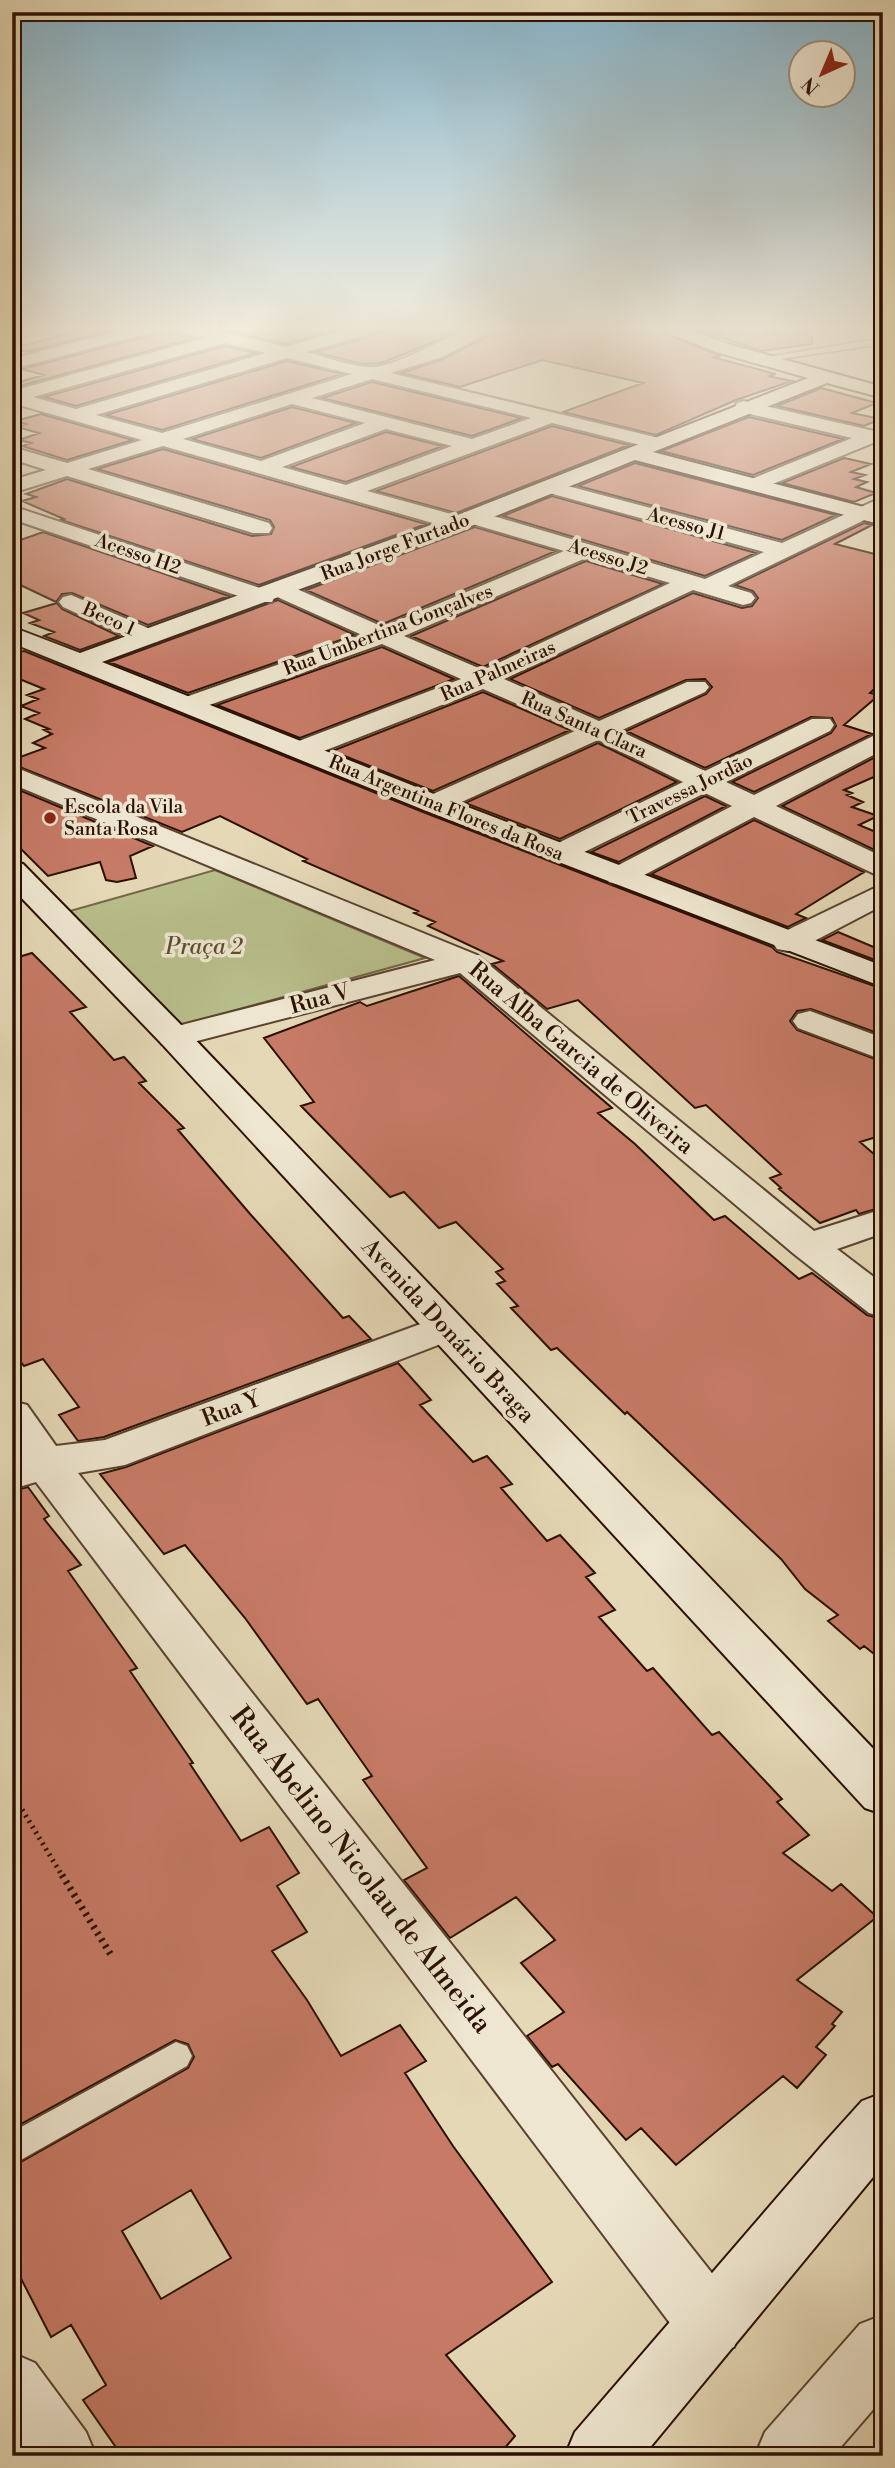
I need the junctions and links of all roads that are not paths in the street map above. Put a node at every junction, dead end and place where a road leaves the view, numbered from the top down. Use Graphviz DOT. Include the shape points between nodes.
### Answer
graph roads {
  1 [pos="158,441"];
  2 [pos="166,441"];
  3 [pos="334,441"];
  4 [pos="455,441"];
  5 [pos="487,441"];
  6 [pos="649,441"];
  7 [pos="660,441"];
  8 [pos="868,441"];
  9 [pos="656,443"];
  10 [pos="474,446"];
  11 [pos="12,453"];
  12 [pos="632,453"];
  13 [pos="260,468"];
  14 [pos="68,470"];
  15 [pos="756,484"];
  16 [pos="12,487"];
  17 [pos="549,487"];
  18 [pos="345,492"];
  19 [pos="883,503"];
  20 [pos="12,512"];
  21 [pos="872,516"];
  22 [pos="465,520"];
  23 [pos="261,528"];
  24 [pos="586,550"];
  25 [pos="783,550"];
  26 [pos="700,585"];
  27 [pos="272,594"];
  28 [pos="743,597"];
  29 [pos="71,602"];
  30 [pos="12,634"];
  31 [pos="148,636"];
  32 [pos="382,636"];
  33 [pos="81,661"];
  34 [pos="482,680"];
  35 [pos="696,687"];
  36 [pos="189,704"];
  37 [pos="821,726"];
  38 [pos="598,730"];
  39 [pos="881,741"];
  40 [pos="301,750"];
  41 [pos="12,774"];
  42 [pos="705,781"];
  43 [pos="434,804"];
  44 [pos="755,805"];
  45 [pos="560,853"];
  46 [pos="883,869"];
  47 [pos="12,870"];
  48 [pos="620,877"];
  49 [pos="883,893"];
  50 [pos="788,942"];
  51 [pos="466,961"];
  52 [pos="883,977"];
  53 [pos="810,1021"];
  54 [pos="174,1037"];
  55 [pos="883,1050"];
  56 [pos="883,1220"];
  57 [pos="808,1247"];
  58 [pos="883,1304"];
  59 [pos="445,1328"];
  60 [pos="12,1415"];
  61 [pos="29,1468"];
  62 [pos="883,1793"];
  63 [pos="176,2056"];
  64 [pos="883,2120"];
  65 [pos="12,2150"];
  66 [pos="711,2324"];
  67 [pos="883,2347"];
  68 [pos="12,2386"];
  69 [pos="62,2456"];
  70 [pos="599,2456"];
  71 [pos="789,2456"];
  1 -- 14 [label="street"];
  2 -- 13 [label="street, Acesso J2"];
  3 -- 13 [label="street"];
  4 -- 10 [label="street"];
  5 -- 10 [label="street"];
  6 -- 9 [label="street"];
  7 -- 9 [label="street, Rua Jorge Furtado"];
  8 -- 15 [label="street"];
  9 -- 12 [label="street, Rua Jorge Furtado"];
  10 -- 18 [label="street"];
  11 -- 14 [label="street"];
  12 -- 15 [label="street"];
  12 -- 17 [label="street, Rua Jorge Furtado"];
  13 -- 18 [label="street, Acesso J2"];
  14 -- 16 [label="street"];
  14 -- 23 [label="street"];
  15 -- 21 [label="street"];
  17 -- 22 [label="street, Rua Jorge Furtado"];
  17 -- 25 [label="street, Acesso J1"];
  18 -- 22 [label="street, Acesso J2"];
  19 -- 21 [label="street, Rua Palmeiras"];
  20 -- 27 [label="street, Acesso H2"];
  21 -- 25 [label="street, Rua Palmeiras"];
  22 -- 24 [label="street, Acesso J2"];
  22 -- 27 [label="street, Rua Jorge Furtado"];
  24 -- 26 [label="street, Acesso J2"];
  24 -- 32 [label="street, Rua Umbertina Gonçalves"];
  25 -- 26 [label="street, Rua Palmeiras"];
  26 -- 28 [label="street, Acesso J2"];
  26 -- 34 [label="street, Rua Palmeiras"];
  27 -- 31 [label="street, Rua Jorge Furtado"];
  27 -- 32 [label="street, Rua Santa Clara"];
  29 -- 31 [label="street, Beco 1"];
  30 -- 33 [label="street, Rua Argentina Flores da Rosa"];
  31 -- 33 [label="street, Rua Jorge Furtado"];
  32 -- 34 [label="street, Rua Santa Clara"];
  32 -- 36 [label="street, Rua Umbertina Gonçalves"];
  33 -- 36 [label="street, Rua Argentina Flores da Rosa"];
  34 -- 38 [label="street, Rua Santa Clara"];
  34 -- 40 [label="street, Rua Palmeiras"];
  35 -- 38 [label="street"];
  36 -- 40 [label="street, Rua Argentina Flores da Rosa"];
  37 -- 42 [label="street, Travessa Jordão"];
  38 -- 42 [label="street, Rua Santa Clara"];
  38 -- 43 [label="street"];
  39 -- 44 [label="street"];
  40 -- 43 [label="street, Rua Argentina Flores da Rosa"];
  41 -- 51 [label="street, Rua Alba Garcia de Oliveira"];
  42 -- 44 [label="street, Rua Santa Clara"];
  42 -- 45 [label="street, Travessa Jordão"];
  43 -- 45 [label="street, Rua Argentina Flores da Rosa"];
  44 -- 46 [label="street, Rua Santa Clara"];
  44 -- 48 [label="street"];
  45 -- 48 [label="street, Rua Argentina Flores da Rosa"];
  47 -- 54 [label="street, Avenida Donário Braga"];
  48 -- 50 [label="street, Rua Argentina Flores da Rosa"];
  49 -- 50 [label="street"];
  50 -- 52 [label="street, Rua Argentina Flores da Rosa"];
  51 -- 54 [label="street, Rua V"];
  51 -- 57 [label="street, Rua Alba Garcia de Oliveira"];
  53 -- 55 [label="street"];
  54 -- 59 [label="street, Avenida Donário Braga"];
  56 -- 57 [label="street"];
  57 -- 58 [label="street, Rua Alba Garcia de Oliveira"];
  59 -- 61 [label="street, Rua Y" via="110,1454"];
  59 -- 62 [label="street, Avenida Donário Braga"];
  60 -- 61 [label="street, Rua Abelino Nicolau de Almeida"];
  61 -- 66 [label="street, Rua Abelino Nicolau de Almeida"];
  63 -- 65 [label="lane"];
  64 -- 66 [label="street" via="794,2220"];
  66 -- 70 [label="street"];
  67 -- 71 [label="street"];
  68 -- 69 [label="street"];
}
